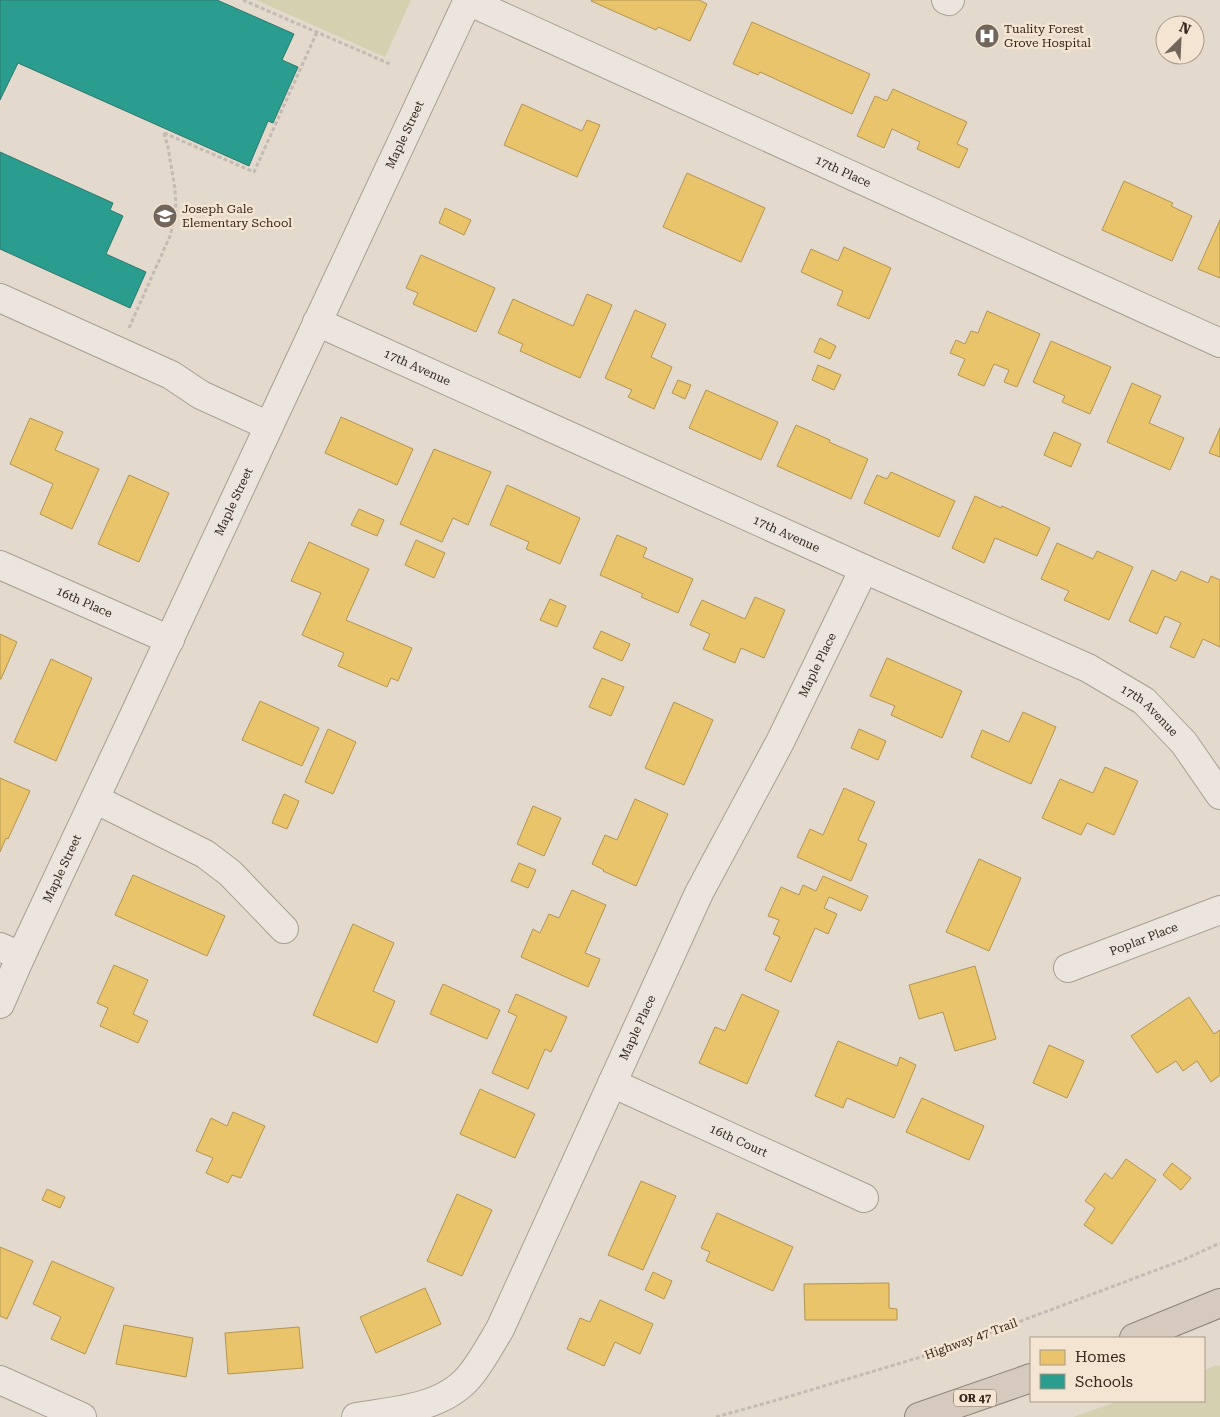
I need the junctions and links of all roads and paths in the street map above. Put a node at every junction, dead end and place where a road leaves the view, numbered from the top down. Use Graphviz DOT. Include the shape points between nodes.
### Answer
graph roads {
  1 [pos="243,0"];
  2 [pos="468,0"];
  3 [pos="946,0"];
  4 [pos="950,0"];
  5 [pos="317,32"];
  6 [pos="390,64"];
  7 [pos="0,298"];
  8 [pos="317,322"];
  9 [pos="126,335"];
  10 [pos="1220,343"];
  11 [pos="269,426"];
  12 [pos="0,565"];
  13 [pos="864,569"];
  14 [pos="170,640"];
  15 [pos="1220,795"];
  16 [pos="95,799"];
  17 [pos="1220,910"];
  18 [pos="284,929"];
  19 [pos="10,952"];
  20 [pos="1068,968"];
  21 [pos="0,1004"];
  22 [pos="612,1083"];
  23 [pos="864,1198"];
  24 [pos="1220,1243"];
  25 [pos="1220,1303"];
  26 [pos="1136,1337"];
  27 [pos="1030,1378"];
  28 [pos="0,1380"];
  29 [pos="82,1417"];
  30 [pos="356,1417"];
  31 [pos="716,1417"];
  32 [pos="919,1417"];
  1 -- 5 [label="path"];
  2 -- 8 [label="street, Maple Street"];
  2 -- 10 [label="street, 17th Place"];
  3 -- 4 [label="street"];
  5 -- 6 [label="path"];
  5 -- 9 [label="path" via="254,172 164,133 176,212 170,236"];
  7 -- 11 [label="street" via="171,375 201,395"];
  8 -- 11 [label="street, Maple Street"];
  8 -- 13 [label="street, 17th Avenue"];
  11 -- 14 [label="street, Maple Street"];
  12 -- 14 [label="street, 16th Place"];
  13 -- 15 [label="street, 17th Avenue" via="1088,668 1144,701 1184,742"];
  13 -- 22 [label="street, Maple Place" via="780,742 699,893"];
  14 -- 16 [label="street, Maple Street"];
  16 -- 18 [label="street" via="205,854 230,873"];
  16 -- 19 [label="street, Maple Street"];
  17 -- 20 [label="street, Poplar Place"];
  19 -- 21 [label="street, Maple Street"];
  22 -- 23 [label="street, 16th Court"];
  22 -- 30 [label="street, Maple Place" via="500,1329 472,1374 458,1387 424,1406"];
  24 -- 31 [label="path, Highway 47 Trail" via="944,1350"];
  25 -- 26 [label="highway"];
  27 -- 32 [label="highway, OR 47"];
  28 -- 29 [label="street"];
}
